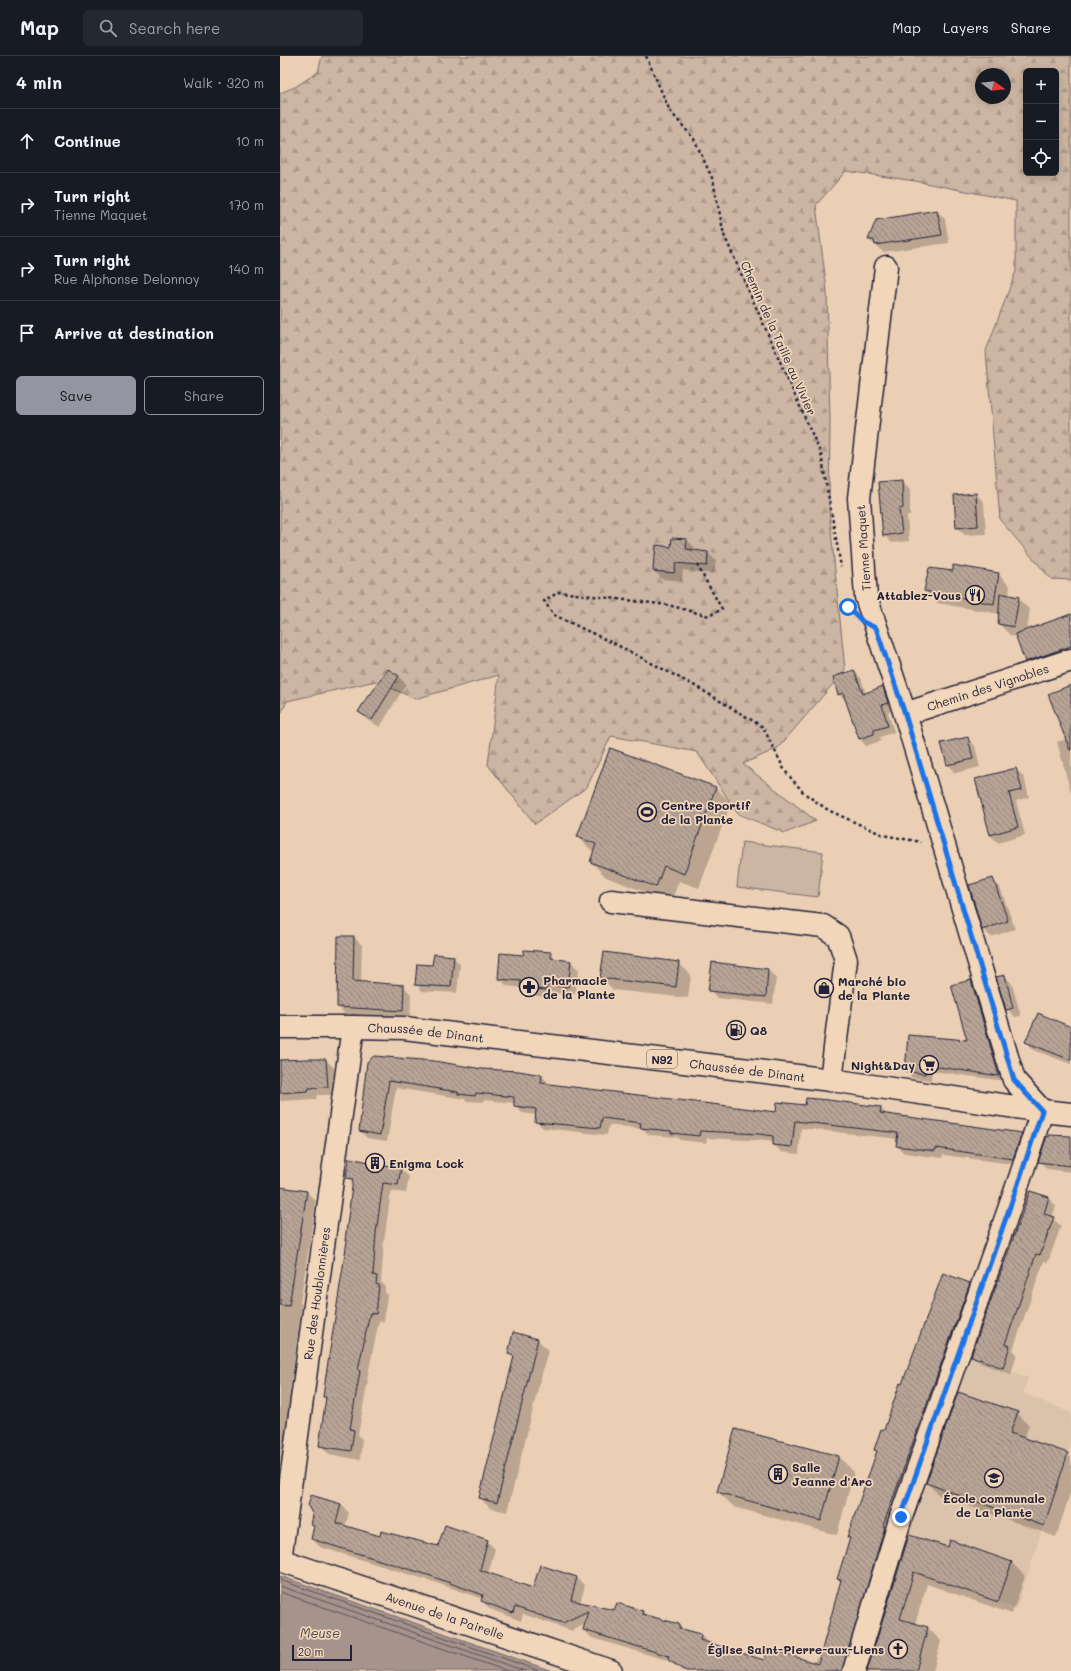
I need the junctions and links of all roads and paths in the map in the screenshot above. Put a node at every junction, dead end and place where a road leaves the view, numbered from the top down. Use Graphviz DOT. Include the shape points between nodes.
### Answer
graph roads {
  1 [pos="646,56"];
  2 [pos="886,267"];
  3 [pos="697,565"];
  4 [pos="841,569"];
  5 [pos="1071,660"];
  6 [pos="905,714"];
  7 [pos="945,847"];
  8 [pos="611,901"];
  9 [pos="353,1026"];
  10 [pos="280,1027"];
  11 [pos="831,1080"];
  12 [pos="1042,1111"];
  13 [pos="1071,1114"];
  14 [pos="280,1560"];
  15 [pos="611,1671"];
  16 [pos="854,1671"];
  1 -- 4 [label="path, Chemin de la Taille au Vivier" via="670,111 694,139 713,180 724,235 821,454"];
  2 -- 6 [label="street, Tienne Maquet" via="859,498 866,597"];
  3 -- 7 [label="path" via="722,609 709,616 668,605 558,592 544,601 554,616 617,645 697,687 763,727 785,771 804,793 828,810 883,835"];
  5 -- 6 [label="street, Chemin des Vignobles"];
  6 -- 7 [label="street, Tienne Maquet"];
  7 -- 12 [label="street, Tienne Maquet" via="1014,1080"];
  8 -- 11 [label="street" via="822,926 838,936 846,960"];
  9 -- 10 [label="street, Chaussée de Dinant / N92"];
  9 -- 11 [label="street, Chaussée de Dinant / N92" via="404,1028"];
  9 -- 14 [label="street, Rue des Houblonnières"];
  11 -- 12 [label="street, Chaussée de Dinant / N92"];
  12 -- 13 [label="street, Chaussée de Dinant / N92"];
  12 -- 16 [label="street" via="901,1517"];
  14 -- 15 [label="street, Avenue de la Pairelle"];
}
